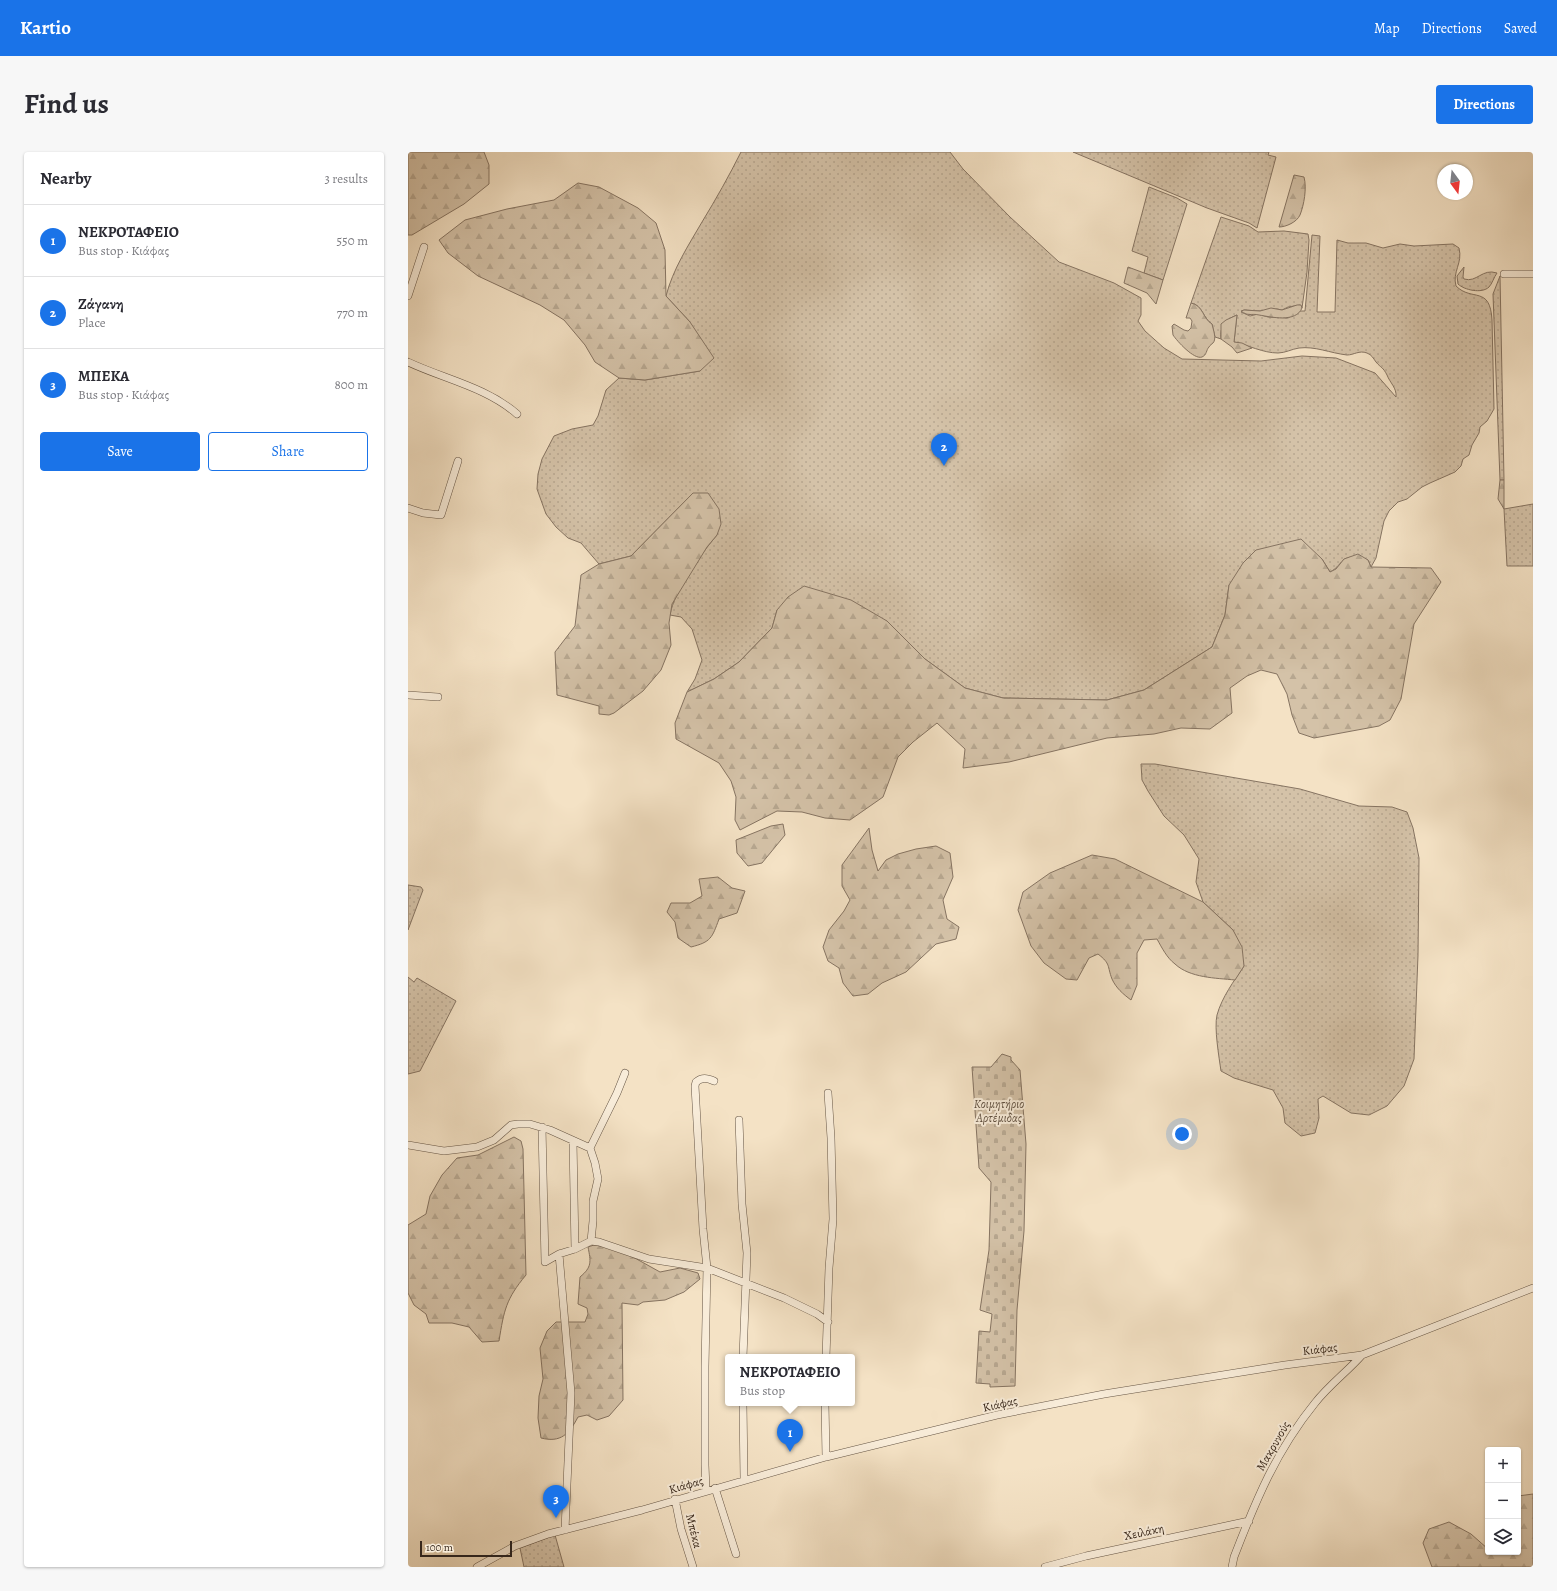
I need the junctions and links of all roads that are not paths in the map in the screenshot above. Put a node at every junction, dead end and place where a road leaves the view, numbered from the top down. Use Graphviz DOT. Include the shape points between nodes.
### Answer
graph roads {
  1 [pos="424,247"];
  2 [pos="1504,274"];
  3 [pos="1533,274"];
  4 [pos="408,296"];
  5 [pos="408,362"];
  6 [pos="517,414"];
  7 [pos="458,461"];
  8 [pos="408,508"];
  9 [pos="408,695"];
  10 [pos="438,697"];
  11 [pos="625,1073"];
  12 [pos="714,1081"];
  13 [pos="828,1093"];
  14 [pos="739,1120"];
  15 [pos="542,1127"];
  16 [pos="573,1141"];
  17 [pos="408,1145"];
  18 [pos="590,1148"];
  19 [pos="590,1241"];
  20 [pos="575,1249"];
  21 [pos="559,1254"];
  22 [pos="707,1268"];
  23 [pos="746,1282"];
  24 [pos="1533,1288"];
  25 [pos="828,1322"];
  26 [pos="743,1354"];
  27 [pos="826,1354"];
  28 [pos="1362,1355"];
  29 [pos="743,1406"];
  30 [pos="825,1406"];
  31 [pos="826,1457"];
  32 [pos="744,1479"];
  33 [pos="715,1488"];
  34 [pos="706,1490"];
  35 [pos="675,1499"];
  36 [pos="1249,1521"];
  37 [pos="565,1530"];
  38 [pos="736,1554"];
  39 [pos="477,1567"];
  40 [pos="693,1567"];
  41 [pos="1045,1567"];
  42 [pos="1232,1567"];
  1 -- 4 [label="street"];
  2 -- 3 [label="street"];
  5 -- 6 [label="street" via="478,389"];
  7 -- 8 [label="street" via="441,515"];
  9 -- 10 [label="street"];
  11 -- 18 [label="street"];
  12 -- 22 [label="street" via="700,1079 695,1086"];
  13 -- 25 [label="street" via="833,1220"];
  14 -- 23 [label="street" via="742,1204 747,1253"];
  15 -- 16 [label="street"];
  15 -- 17 [label="street" via="530,1124 511,1125 494,1140 462,1150 444,1151"];
  15 -- 21 [label="street" via="545,1262"];
  16 -- 18 [label="street"];
  16 -- 20 [label="street"];
  18 -- 19 [label="street" via="598,1179 592,1201"];
  19 -- 20 [label="street"];
  19 -- 22 [label="street" via="619,1248 649,1260"];
  20 -- 21 [label="street"];
  21 -- 37 [label="street" via="572,1393"];
  22 -- 23 [label="street"];
  22 -- 34 [label="street"];
  23 -- 25 [label="street" via="817,1314"];
  23 -- 26 [label="street"];
  24 -- 28 [label="street, Κιάφας"];
  25 -- 27 [label="street"];
  28 -- 31 [label="street, Κιάφας" via="1069,1400"];
  28 -- 36 [label="street, Μακρυνούς" via="1319,1398 1298,1424 1283,1447"];
  29 -- 32 [label="street"];
  30 -- 31 [label="street"];
  31 -- 32 [label="street, Κιάφας"];
  32 -- 33 [label="street, Κιάφας"];
  33 -- 34 [label="street, Κιάφας"];
  33 -- 38 [label="street"];
  34 -- 35 [label="street, Κιάφας"];
  35 -- 37 [label="street, Κιάφας"];
  35 -- 40 [label="street, Μπέκα"];
  36 -- 41 [label="street, Χειλάκη"];
  36 -- 42 [label="street, Μακρυνούς"];
  37 -- 39 [label="street, Κιάφας" via="515,1546"];
}
